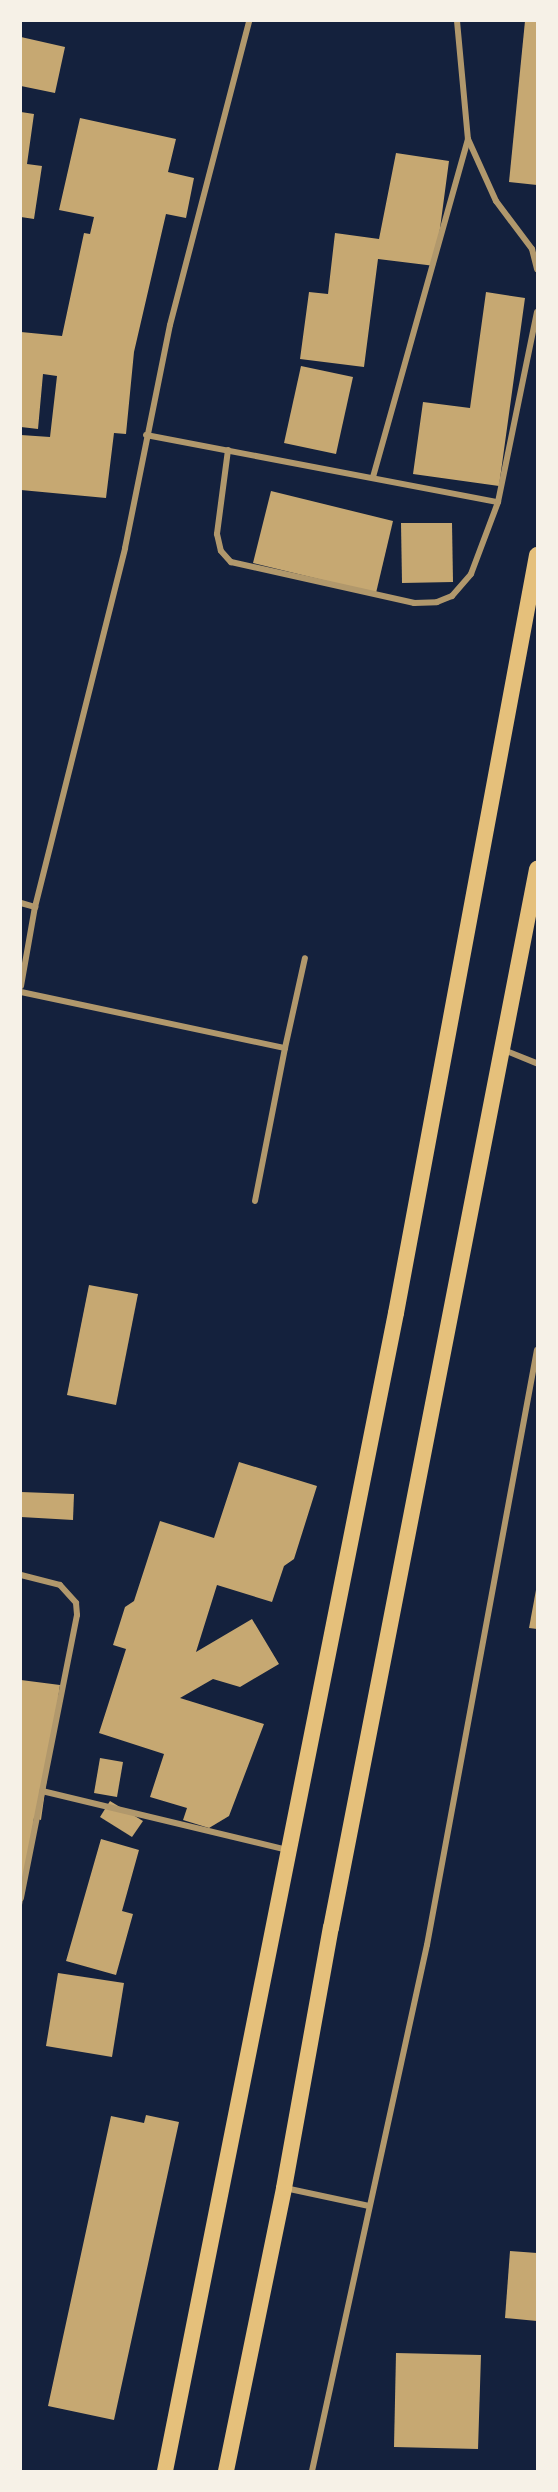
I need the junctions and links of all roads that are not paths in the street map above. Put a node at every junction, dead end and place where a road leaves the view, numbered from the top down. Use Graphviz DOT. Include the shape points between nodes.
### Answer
graph roads {
  1 [pos="249,21"];
  2 [pos="457,21"];
  3 [pos="468,139"];
  4 [pos="537,270"];
  5 [pos="537,312"];
  6 [pos="147,435"];
  7 [pos="228,450"];
  8 [pos="373,477"];
  9 [pos="498,502"];
  10 [pos="537,555"];
  11 [pos="537,869"];
  12 [pos="21,903"];
  13 [pos="35,907"];
  14 [pos="305,958"];
  15 [pos="21,986"];
  16 [pos="21,992"];
  17 [pos="285,1048"];
  18 [pos="504,1050"];
  19 [pos="537,1063"];
  20 [pos="255,1201"];
  21 [pos="537,1350"];
  22 [pos="21,1575"];
  23 [pos="42,1791"];
  24 [pos="289,1850"];
  25 [pos="21,1899"];
  26 [pos="284,2188"];
  27 [pos="369,2206"];
  28 [pos="165,2471"];
  29 [pos="226,2471"];
  30 [pos="312,2471"];
  1 -- 6 [label="street" via="170,325"];
  2 -- 3 [label="street"];
  3 -- 4 [label="street" via="496,201 532,249"];
  3 -- 8 [label="street"];
  5 -- 9 [label="street"];
  6 -- 7 [label="street"];
  6 -- 13 [label="street" via="125,548"];
  7 -- 8 [label="street"];
  7 -- 9 [label="street" via="217,534 221,550 231,562 414,603 437,602 463,586"];
  8 -- 9 [label="street"];
  10 -- 24 [label="highway" via="393,1324"];
  11 -- 18 [label="highway"];
  12 -- 13 [label="street"];
  13 -- 15 [label="street"];
  14 -- 17 [label="street"];
  16 -- 17 [label="street"];
  17 -- 20 [label="street"];
  18 -- 19 [label="street"];
  18 -- 26 [label="highway" via="331,1928"];
  21 -- 27 [label="street" via="427,1945"];
  22 -- 23 [label="street" via="60,1585 76,1603"];
  23 -- 24 [label="street"];
  23 -- 25 [label="street"];
  24 -- 28 [label="highway"];
  26 -- 27 [label="street"];
  26 -- 29 [label="highway"];
  27 -- 30 [label="street"];
}
